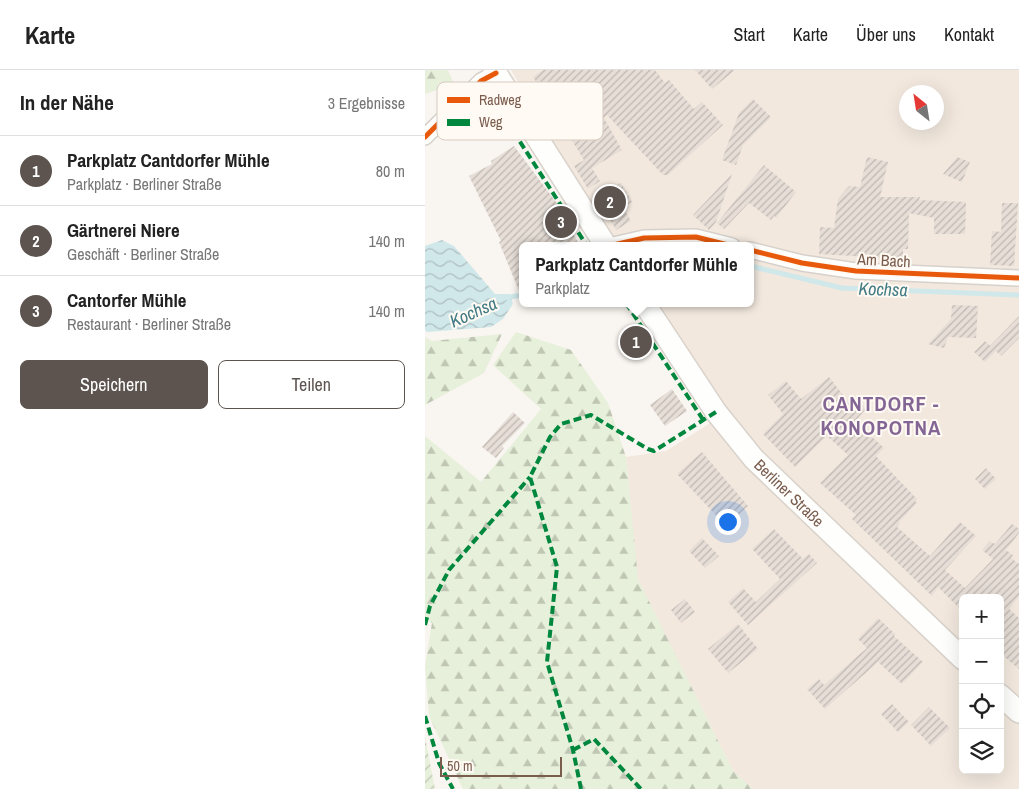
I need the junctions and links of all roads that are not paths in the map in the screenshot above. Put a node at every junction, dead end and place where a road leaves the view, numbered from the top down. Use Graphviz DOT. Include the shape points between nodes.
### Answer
graph roads {
  1 [pos="495,72"];
  2 [pos="480,82"];
  3 [pos="437,125"];
  4 [pos="425,137"];
  5 [pos="539,140"];
  6 [pos="604,242"];
  7 [pos="626,242"];
  8 [pos="716,242"];
  9 [pos="754,251"];
  10 [pos="1019,278"];
  11 [pos="647,307"];
  12 [pos="959,655"];
  13 [pos="1004,698"];
  14 [pos="1019,712"];
  1 -- 2 [label="street"];
  3 -- 4 [label="street"];
  5 -- 6 [label="main road"];
  7 -- 8 [label="street" via="644,238 696,237"];
  9 -- 10 [label="street, Am Bach" via="855,271"];
  11 -- 12 [label="main road, Berliner Straße" via="716,412 754,459"];
  13 -- 14 [label="main road"];
}
